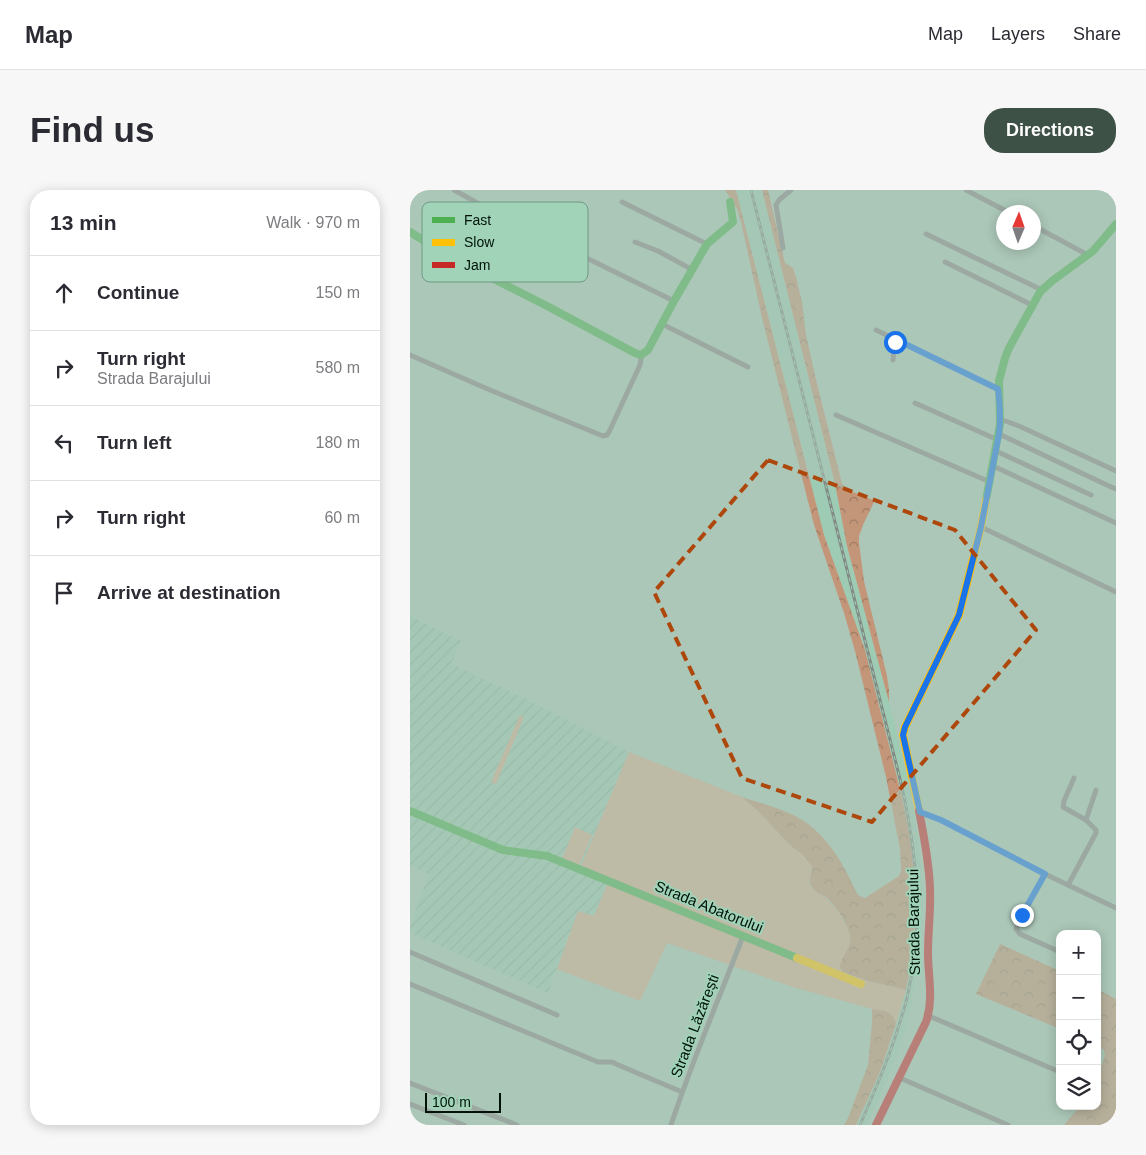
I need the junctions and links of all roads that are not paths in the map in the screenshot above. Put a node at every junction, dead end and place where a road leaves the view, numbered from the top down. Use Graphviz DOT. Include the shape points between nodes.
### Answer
graph roads {
  1 [pos="454,190"];
  2 [pos="791,190"];
  3 [pos="966,190"];
  4 [pos="476,202"];
  5 [pos="622,202"];
  6 [pos="730,202"];
  7 [pos="996,206"];
  8 [pos="1116,224"];
  9 [pos="1041,230"];
  10 [pos="410,232"];
  11 [pos="926,234"];
  12 [pos="422,240"];
  13 [pos="635,242"];
  14 [pos="706,244"];
  15 [pos="783,248"];
  16 [pos="1088,255"];
  17 [pos="588,259"];
  18 [pos="945,262"];
  19 [pos="692,269"];
  20 [pos="500,282"];
  21 [pos="1042,290"];
  22 [pos="674,301"];
  23 [pos="1032,305"];
  24 [pos="662,324"];
  25 [pos="876,330"];
  26 [pos="897,340"];
  27 [pos="641,355"];
  28 [pos="410,356"];
  29 [pos="892,360"];
  30 [pos="748,367"];
  31 [pos="998,389"];
  32 [pos="915,403"];
  33 [pos="836,416"];
  34 [pos="1000,419"];
  35 [pos="998,437"];
  36 [pos="996,451"];
  37 [pos="993,466"];
  38 [pos="1116,470"];
  39 [pos="990,482"];
  40 [pos="1116,489"];
  41 [pos="1091,495"];
  42 [pos="1116,523"];
  43 [pos="981,527"];
  44 [pos="1116,592"];
  45 [pos="1074,778"];
  46 [pos="1096,790"];
  47 [pos="410,811"];
  48 [pos="920,812"];
  49 [pos="1086,820"];
  50 [pos="1045,874"];
  51 [pos="1068,885"];
  52 [pos="1116,908"];
  53 [pos="743,936"];
  54 [pos="1056,950"];
  55 [pos="410,952"];
  56 [pos="410,984"];
  57 [pos="861,984"];
  58 [pos="557,1015"];
  59 [pos="929,1016"];
  60 [pos="1056,1070"];
  61 [pos="900,1078"];
  62 [pos="410,1083"];
  63 [pos="682,1092"];
  64 [pos="410,1104"];
  65 [pos="464,1125"];
  66 [pos="517,1125"];
  67 [pos="671,1125"];
  68 [pos="876,1125"];
  69 [pos="1008,1125"];
  1 -- 4 [label="street"];
  2 -- 15 [label="street" via="776,205"];
  3 -- 7 [label="street"];
  5 -- 14 [label="street"];
  6 -- 14 [label="street" via="733,222"];
  8 -- 16 [label="street, Strada Barajului"];
  9 -- 16 [label="street"];
  10 -- 12 [label="street"];
  11 -- 21 [label="street"];
  13 -- 19 [label="street"];
  14 -- 19 [label="street"];
  16 -- 21 [label="street, Strada Barajului"];
  17 -- 22 [label="street"];
  18 -- 23 [label="street"];
  19 -- 22 [label="street"];
  20 -- 27 [label="street"];
  21 -- 23 [label="street, Strada Barajului"];
  22 -- 24 [label="street"];
  23 -- 31 [label="street, Strada Barajului" via="1005,358"];
  24 -- 27 [label="street" via="648,350"];
  24 -- 30 [label="street"];
  25 -- 26 [label="street"];
  26 -- 29 [label="street"];
  26 -- 31 [label="street"];
  27 -- 28 [label="street" via="640,365 609,432 603,436"];
  31 -- 34 [label="street, Strada Barajului"];
  32 -- 35 [label="street"];
  33 -- 39 [label="street"];
  34 -- 35 [label="street, Strada Barajului"];
  34 -- 38 [label="street"];
  35 -- 36 [label="street, Strada Barajului"];
  35 -- 40 [label="street"];
  36 -- 37 [label="street, Strada Barajului"];
  36 -- 41 [label="street"];
  37 -- 39 [label="street, Strada Barajului"];
  37 -- 42 [label="street"];
  39 -- 43 [label="street, Strada Barajului"];
  43 -- 44 [label="street"];
  43 -- 48 [label="street, Strada Barajului" via="959,615 903,735"];
  45 -- 49 [label="street" via="1063,807"];
  46 -- 49 [label="street"];
  47 -- 53 [label="street, Strada Abatorului" via="503,850 547,856"];
  48 -- 50 [label="street"];
  48 -- 59 [label="street, Strada Barajului" via="930,885"];
  49 -- 51 [label="street" via="1096,832"];
  50 -- 51 [label="street"];
  50 -- 54 [label="street" via="1016,929 1020,934"];
  51 -- 52 [label="street"];
  53 -- 57 [label="street, Strada Abatorului"];
  53 -- 63 [label="street, Strada Lăzărești"];
  55 -- 58 [label="street"];
  56 -- 63 [label="street" via="598,1062 612,1062"];
  59 -- 60 [label="street"];
  59 -- 61 [label="street, Strada Barajului"];
  61 -- 68 [label="street, Strada Barajului"];
  61 -- 69 [label="street"];
  62 -- 66 [label="street"];
  63 -- 67 [label="street, Strada Lăzărești"];
  64 -- 65 [label="street"];
}
